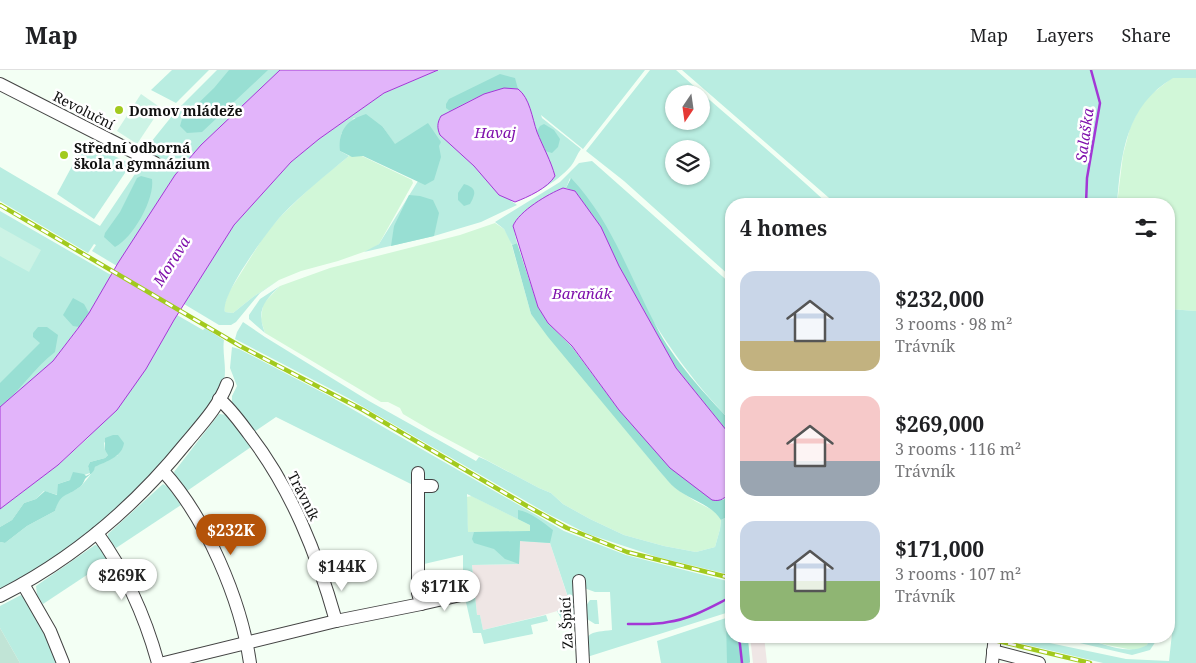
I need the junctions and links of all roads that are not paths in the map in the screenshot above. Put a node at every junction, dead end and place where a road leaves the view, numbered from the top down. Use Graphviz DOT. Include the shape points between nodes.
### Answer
graph roads {
  1 [pos="0,84"];
  2 [pos="155,163"];
  3 [pos="227,384"];
  4 [pos="219,399"];
  5 [pos="163,472"];
  6 [pos="432,486"];
  7 [pos="97,533"];
  8 [pos="578,581"];
  9 [pos="23,584"];
  10 [pos="464,594"];
  11 [pos="0,596"];
  12 [pos="420,604"];
  13 [pos="336,621"];
  14 [pos="247,643"];
  15 [pos="994,643"];
  16 [pos="992,657"];
  17 [pos="63,663"];
  18 [pos="158,663"];
  19 [pos="164,663"];
  20 [pos="250,663"];
  21 [pos="583,663"];
  22 [pos="1038,663"];
  1 -- 2 [label="street, Revoluční"];
  3 -- 4 [label="street"];
  4 -- 5 [label="street"];
  4 -- 13 [label="street, Trávník" via="252,438 288,495 317,560"];
  5 -- 7 [label="street"];
  5 -- 14 [label="street" via="212,545"];
  6 -- 12 [label="street" via="418,480"];
  7 -- 9 [label="street"];
  7 -- 18 [label="street" via="136,600"];
  8 -- 21 [label="street, Za Špicí"];
  9 -- 11 [label="street"];
  9 -- 17 [label="street" via="50,631"];
  10 -- 12 [label="street"];
  12 -- 13 [label="street"];
  13 -- 14 [label="street"];
  14 -- 19 [label="street"];
  14 -- 20 [label="street"];
  15 -- 16 [label="street"];
  16 -- 22 [label="street"];
}
